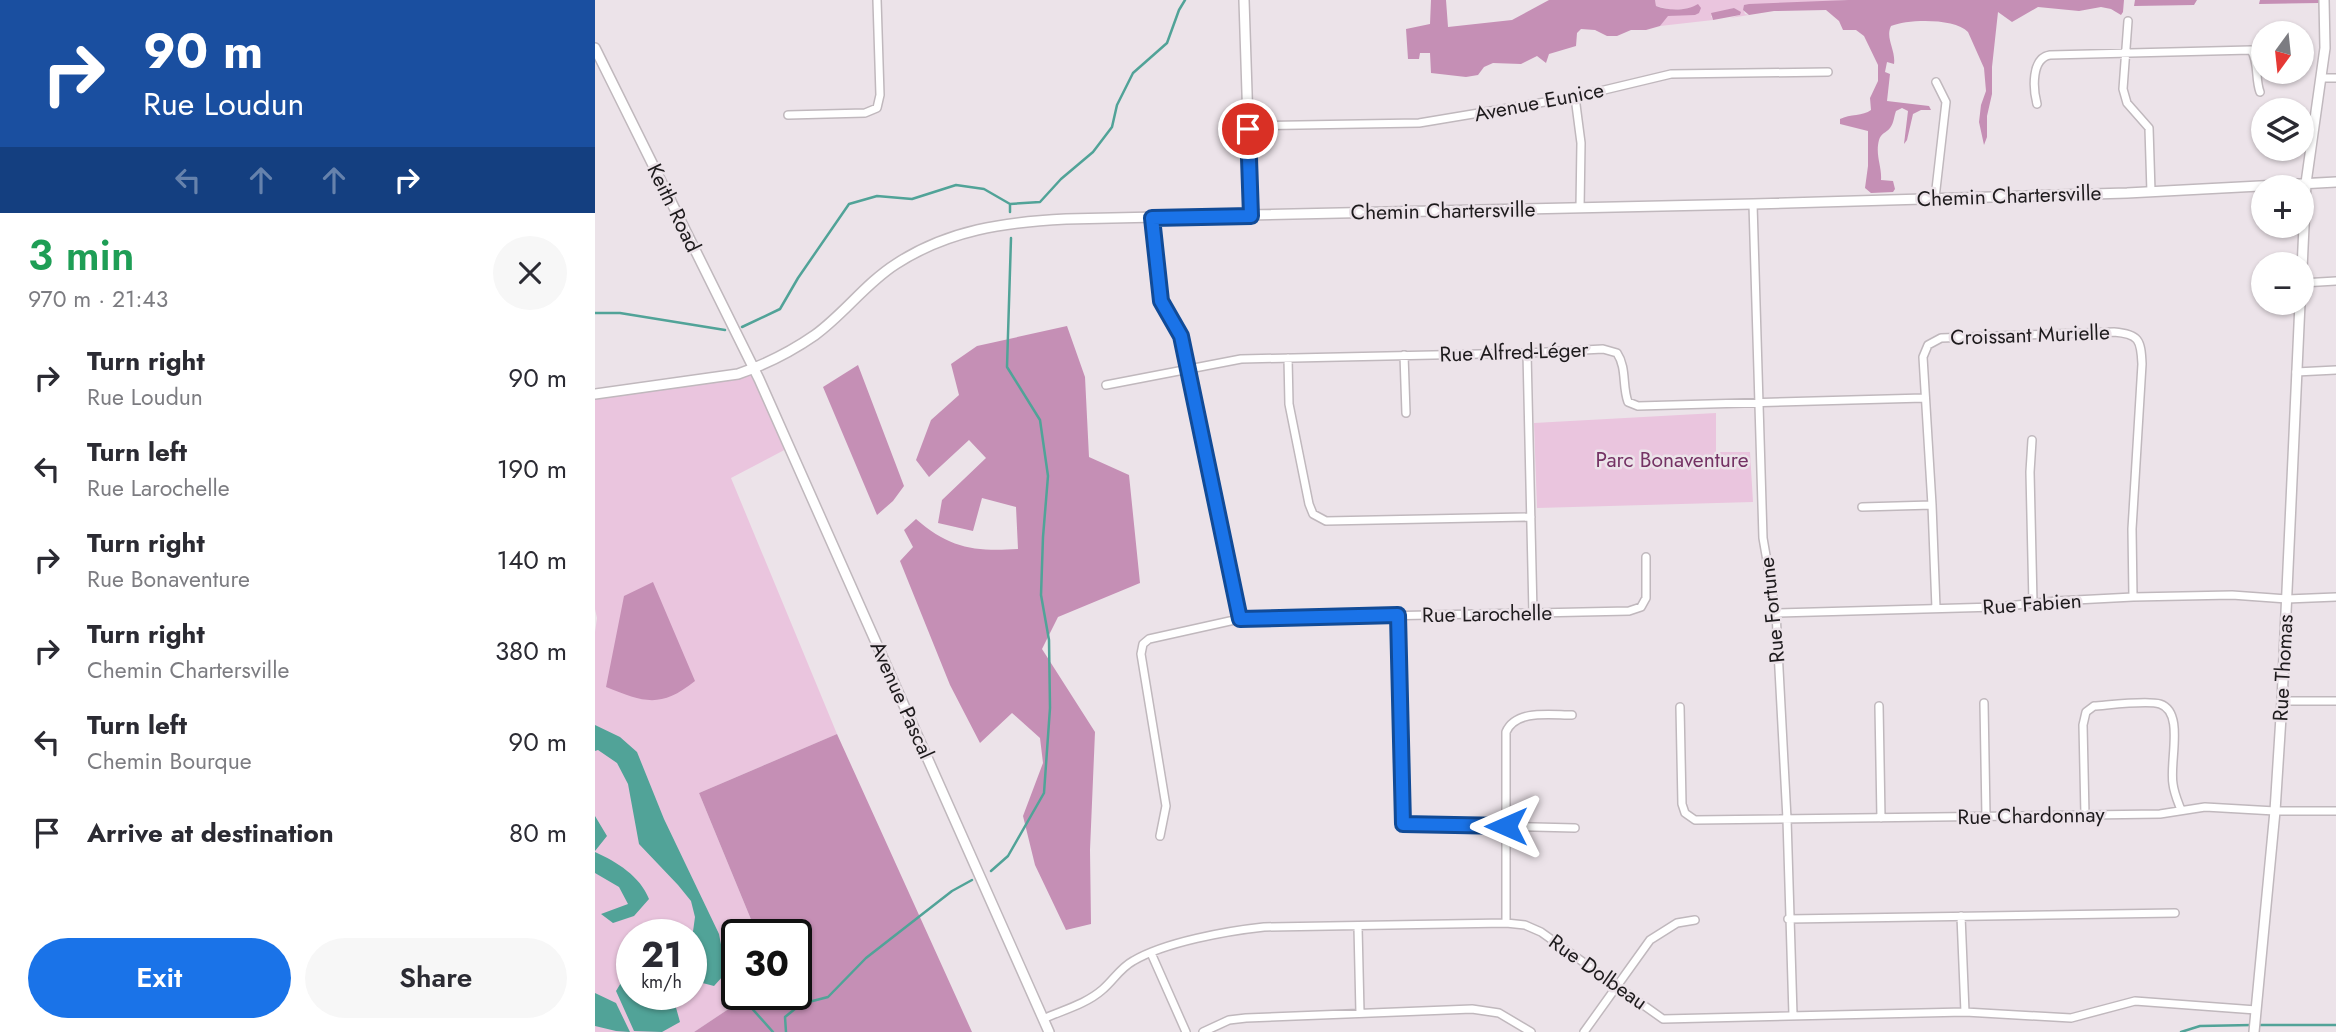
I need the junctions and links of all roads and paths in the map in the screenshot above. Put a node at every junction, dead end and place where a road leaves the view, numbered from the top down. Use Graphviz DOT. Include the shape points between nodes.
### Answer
graph roads {
  1 [pos="877,0"];
  2 [pos="884,0"];
  3 [pos="1244,0"];
  4 [pos="2324,0"];
  5 [pos="2129,21"];
  6 [pos="595,48"];
  7 [pos="2126,53"];
  8 [pos="1829,72"];
  9 [pos="2321,78"];
  10 [pos="2336,78"];
  11 [pos="1936,82"];
  12 [pos="2260,92"];
  13 [pos="1575,97"];
  14 [pos="2037,104"];
  15 [pos="788,115"];
  16 [pos="1248,126"];
  17 [pos="2307,175"];
  18 [pos="2336,182"];
  19 [pos="2314,183"];
  20 [pos="2251,186"];
  21 [pos="2151,192"];
  22 [pos="1935,198"];
  23 [pos="1753,204"];
  24 [pos="1580,208"];
  25 [pos="1251,216"];
  26 [pos="1152,218"];
  27 [pos="2336,281"];
  28 [pos="2314,282"];
  29 [pos="2299,315"];
  30 [pos="1527,353"];
  31 [pos="1404,355"];
  32 [pos="1288,358"];
  33 [pos="754,368"];
  34 [pos="1188,369"];
  35 [pos="2336,370"];
  36 [pos="2296,372"];
  37 [pos="1106,385"];
  38 [pos="595,394"];
  39 [pos="1924,398"];
  40 [pos="1759,402"];
  41 [pos="1406,413"];
  42 [pos="2032,440"];
  43 [pos="1932,505"];
  44 [pos="1862,506"];
  45 [pos="1531,517"];
  46 [pos="1646,557"];
  47 [pos="2133,597"];
  48 [pos="2336,597"];
  49 [pos="2287,599"];
  50 [pos="2033,603"];
  51 [pos="1936,608"];
  52 [pos="1533,613"];
  53 [pos="1776,613"];
  54 [pos="1398,615"];
  55 [pos="1240,619"];
  56 [pos="2282,701"];
  57 [pos="2336,701"];
  58 [pos="1984,703"];
  59 [pos="1879,706"];
  60 [pos="1680,707"];
  61 [pos="1572,715"];
  62 [pos="2181,810"];
  63 [pos="2275,811"];
  64 [pos="2336,811"];
  65 [pos="2085,814"];
  66 [pos="1986,816"];
  67 [pos="1881,818"];
  68 [pos="1787,819"];
  69 [pos="1506,826"];
  70 [pos="1575,828"];
  71 [pos="1160,836"];
  72 [pos="2175,913"];
  73 [pos="1961,916"];
  74 [pos="1788,919"];
  75 [pos="1695,920"];
  76 [pos="1506,923"];
  77 [pos="1358,927"];
  78 [pos="1151,953"];
  79 [pos="1618,985"];
  80 [pos="2256,1010"];
  81 [pos="1965,1012"];
  82 [pos="1360,1013"];
  83 [pos="1793,1015"];
  84 [pos="1043,1019"];
  85 [pos="1049,1032"];
  86 [pos="1186,1032"];
  87 [pos="1203,1032"];
  88 [pos="1531,1032"];
  89 [pos="1584,1032"];
  90 [pos="2254,1032"];
  1 -- 2 [label="street"];
  1 -- 15 [label="street" via="877,108 865,113"];
  3 -- 16 [label="street"];
  4 -- 9 [label="street"];
  5 -- 7 [label="street"];
  6 -- 33 [label="street, Keith Road"];
  7 -- 12 [label="street" via="2251,50"];
  7 -- 14 [label="street" via="2042,56 2037,62"];
  7 -- 21 [label="street" via="2124,97 2149,128"];
  8 -- 13 [label="street, Avenue Eunice" via="1671,75"];
  9 -- 10 [label="street"];
  9 -- 17 [label="street"];
  11 -- 22 [label="street" via="1946,102"];
  13 -- 16 [label="street, Avenue Eunice" via="1419,123"];
  13 -- 24 [label="street" via="1581,143"];
  16 -- 25 [label="street"];
  18 -- 19 [label="street, Chemin Chartersville"];
  20 -- 21 [label="street, Chemin Chartersville"];
  21 -- 22 [label="street, Chemin Chartersville"];
  22 -- 23 [label="street, Chemin Chartersville"];
  23 -- 24 [label="street, Chemin Chartersville"];
  23 -- 40 [label="street, Rue Fortune"];
  24 -- 25 [label="street, Chemin Chartersville"];
  25 -- 26 [label="street, Chemin Chartersville"];
  26 -- 33 [label="street, Chemin Chartersville" via="1016,222 947,238 895,264 814,335"];
  26 -- 34 [label="street" via="1161,301 1181,336"];
  27 -- 28 [label="street"];
  29 -- 36 [label="street, Rue Thomas"];
  30 -- 31 [label="street, Rue Alfred-Léger"];
  30 -- 40 [label="street, Rue Alfred-Léger" via="1603,349 1617,353 1623,362 1628,402 1638,406"];
  30 -- 45 [label="street"];
  31 -- 32 [label="street, Rue Alfred-Léger"];
  31 -- 41 [label="street"];
  32 -- 34 [label="street, Rue Alfred-Léger" via="1230,360"];
  32 -- 45 [label="street" via="1289,404 1309,505 1317,517 1326,521"];
  33 -- 38 [label="street, Chemin Chartersville"];
  33 -- 84 [label="street, Avenue Pascal"];
  34 -- 37 [label="street, Rue Alfred-Léger"];
  34 -- 55 [label="street"];
  35 -- 36 [label="street"];
  36 -- 49 [label="street, Rue Thomas"];
  39 -- 40 [label="street, Rue Alfred-Léger"];
  39 -- 43 [label="street, Croissant Murielle"];
  39 -- 47 [label="street, Croissant Murielle" via="1923,357 1935,340 2114,332 2137,337 2142,364 2132,529"];
  40 -- 53 [label="street, Rue Fortune" via="1763,538"];
  42 -- 50 [label="street"];
  43 -- 44 [label="street"];
  43 -- 51 [label="street, Croissant Murielle"];
  45 -- 52 [label="street"];
  46 -- 52 [label="street, Rue Larochelle" via="1646,598 1641,607"];
  47 -- 49 [label="street, Rue Fabien"];
  47 -- 50 [label="street, Rue Fabien"];
  48 -- 49 [label="street, Rue Fabien"];
  49 -- 56 [label="street, Rue Thomas"];
  50 -- 51 [label="street, Rue Fabien"];
  51 -- 53 [label="street, Rue Fabien"];
  52 -- 54 [label="street, Rue Larochelle"];
  53 -- 68 [label="street, Rue Fortune"];
  54 -- 55 [label="street, Rue Larochelle"];
  54 -- 69 [label="street" via="1403,824"];
  55 -- 71 [label="street, Rue Larochelle" via="1152,638 1142,646 1166,807"];
  56 -- 57 [label="street"];
  56 -- 63 [label="street, Rue Thomas"];
  58 -- 66 [label="street"];
  59 -- 67 [label="street"];
  60 -- 68 [label="street, Rue Chardonnay" via="1682,804 1687,815 1699,820"];
  61 -- 69 [label="street" via="1523,717 1509,726"];
  62 -- 63 [label="street, Rue Chardonnay"];
  62 -- 65 [label="street, Rue Chardonnay"];
  62 -- 65 [label="street" via="2173,784 2175,722 2169,709 2145,703 2094,706 2086,712"];
  63 -- 64 [label="street, Rue Chardonnay"];
  63 -- 80 [label="street, Rue Thomas"];
  65 -- 66 [label="street, Rue Chardonnay"];
  66 -- 67 [label="street, Rue Chardonnay"];
  67 -- 68 [label="street, Rue Chardonnay"];
  68 -- 74 [label="street, Rue Fortune"];
  69 -- 70 [label="street"];
  69 -- 76 [label="street"];
  72 -- 73 [label="street"];
  73 -- 74 [label="street"];
  73 -- 81 [label="street"];
  74 -- 83 [label="street, Rue Fortune"];
  75 -- 79 [label="street" via="1677,923 1650,940"];
  76 -- 77 [label="street, Rue Dolbeau"];
  76 -- 79 [label="street, Rue Dolbeau" via="1541,932"];
  77 -- 78 [label="street, Rue Dolbeau" via="1250,928"];
  77 -- 82 [label="street"];
  78 -- 84 [label="street, Rue Dolbeau" via="1133,961 1085,1001"];
  78 -- 86 [label="street"];
  79 -- 83 [label="street, Rue Dolbeau" via="1663,1019"];
  79 -- 89 [label="street"];
  80 -- 81 [label="street, Rue Dolbeau" via="2135,1001 2071,1018"];
  80 -- 90 [label="street, Rue Thomas"];
  81 -- 83 [label="street, Rue Dolbeau"];
  82 -- 87 [label="street" via="1229,1020"];
  82 -- 88 [label="street" via="1485,1010 1511,1018"];
  84 -- 85 [label="street, Avenue Pascal"];
}
